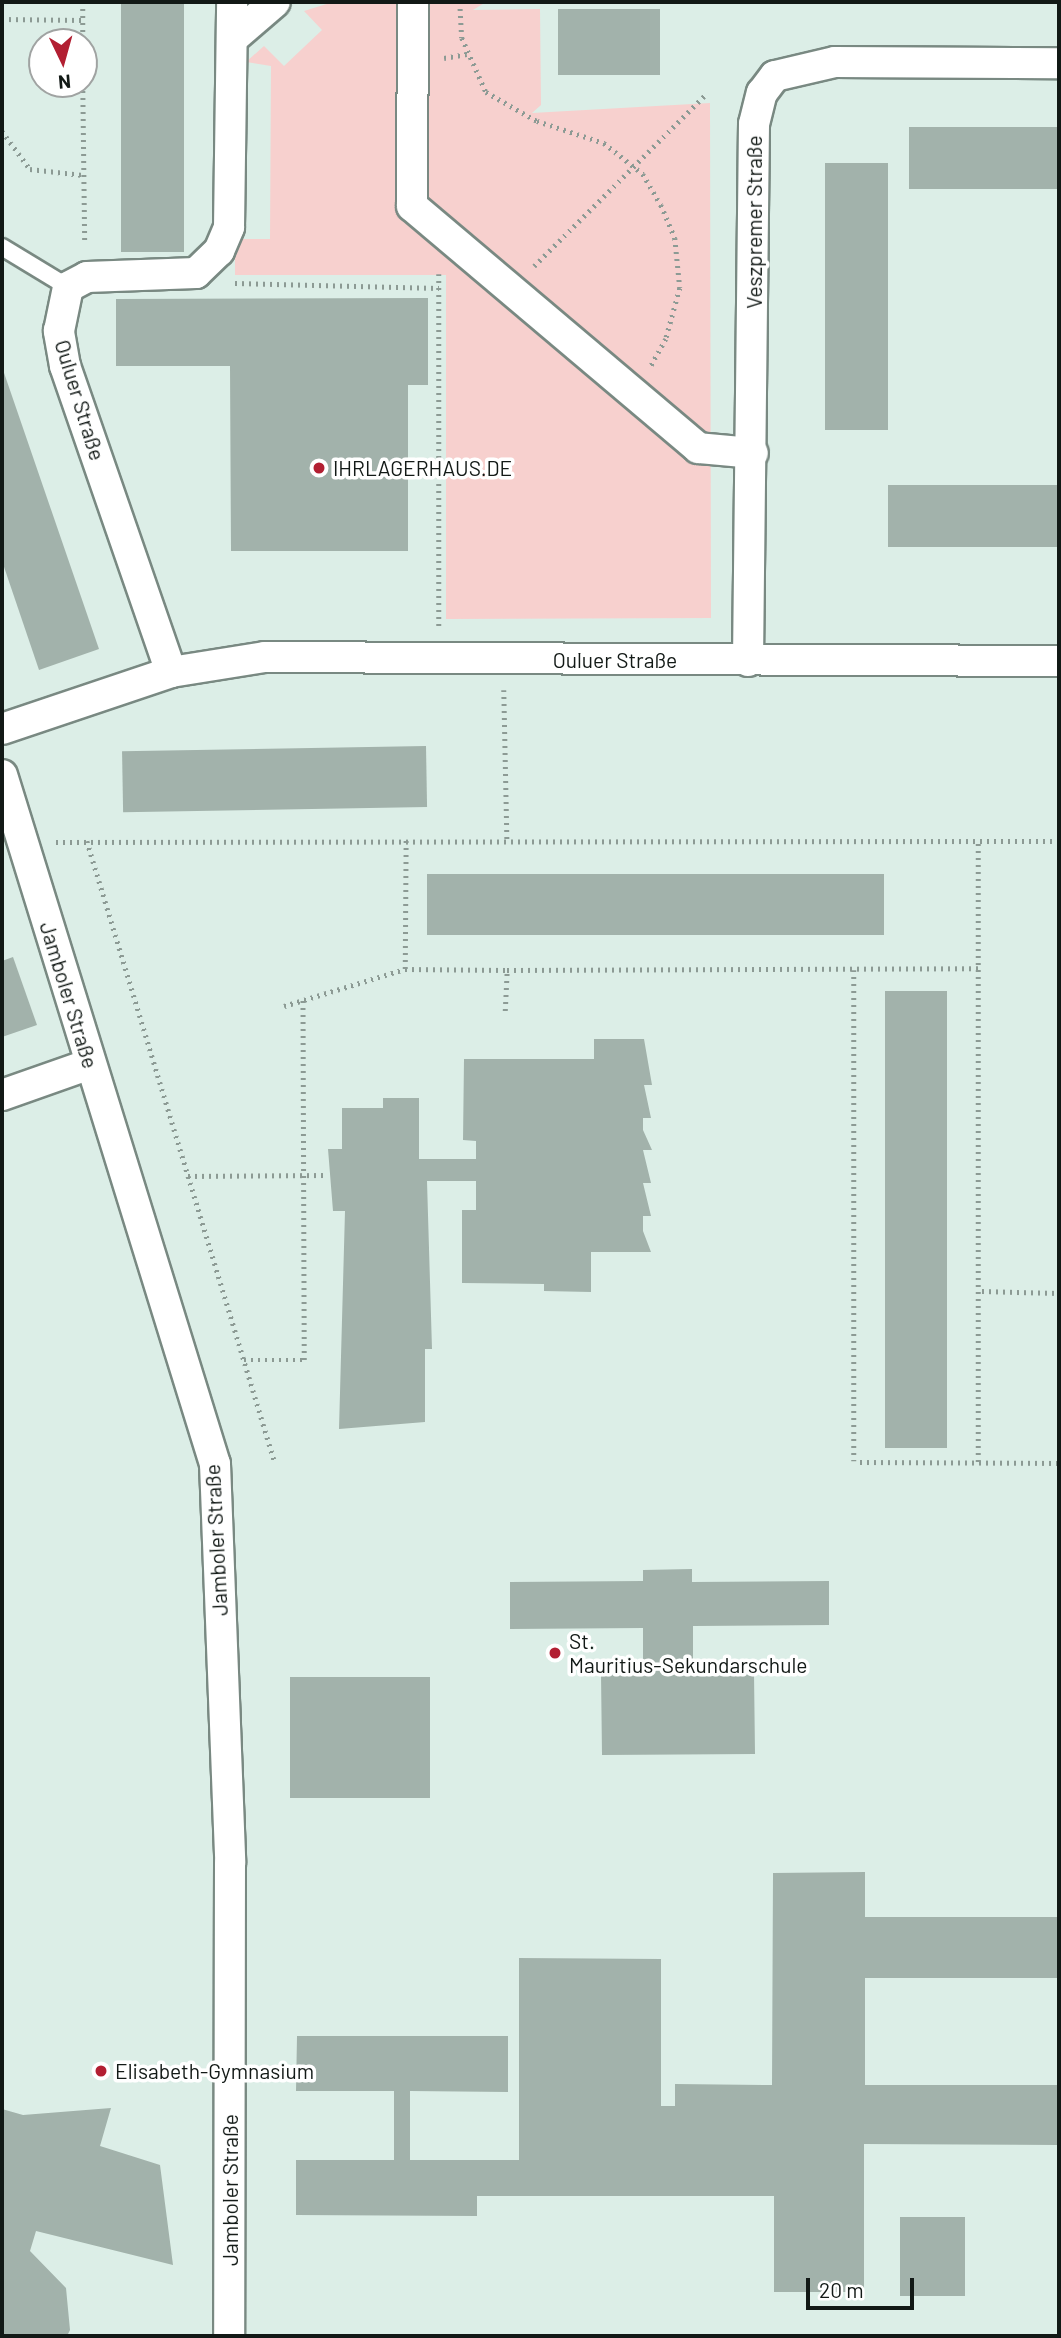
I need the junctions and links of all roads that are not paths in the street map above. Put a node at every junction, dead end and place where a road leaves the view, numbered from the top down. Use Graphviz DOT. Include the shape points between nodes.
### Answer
graph roads {
  1 [pos="232,2"];
  2 [pos="275,2"];
  3 [pos="413,2"];
  4 [pos="233,38"];
  5 [pos="1059,63"];
  6 [pos="2,247"];
  7 [pos="78,282"];
  8 [pos="753,453"];
  9 [pos="748,661"];
  10 [pos="1059,661"];
  11 [pos="171,672"];
  12 [pos="2,729"];
  13 [pos="2,775"];
  14 [pos="90,1064"];
  15 [pos="2,1095"];
  16 [pos="229,2336"];
  1 -- 4 [label="street"];
  2 -- 4 [label="street"];
  3 -- 8 [label="street" via="412,206 698,448"];
  4 -- 7 [label="street" via="229,227 208,267 196,273"];
  5 -- 8 [label="street, Veszpremer Straße" via="835,62 775,76 762,93 754,124"];
  6 -- 7 [label="lane"];
  7 -- 11 [label="street, Ouluer Straße" via="60,349"];
  8 -- 9 [label="street, Veszpremer Straße"];
  9 -- 10 [label="street, Ouluer Straße"];
  9 -- 11 [label="street, Ouluer Straße" via="265,657"];
  11 -- 12 [label="street, Ouluer Straße"];
  13 -- 14 [label="street, Jamboler Straße"];
  14 -- 15 [label="street"];
  14 -- 16 [label="street, Jamboler Straße" via="215,1464 230,1863"];
}
